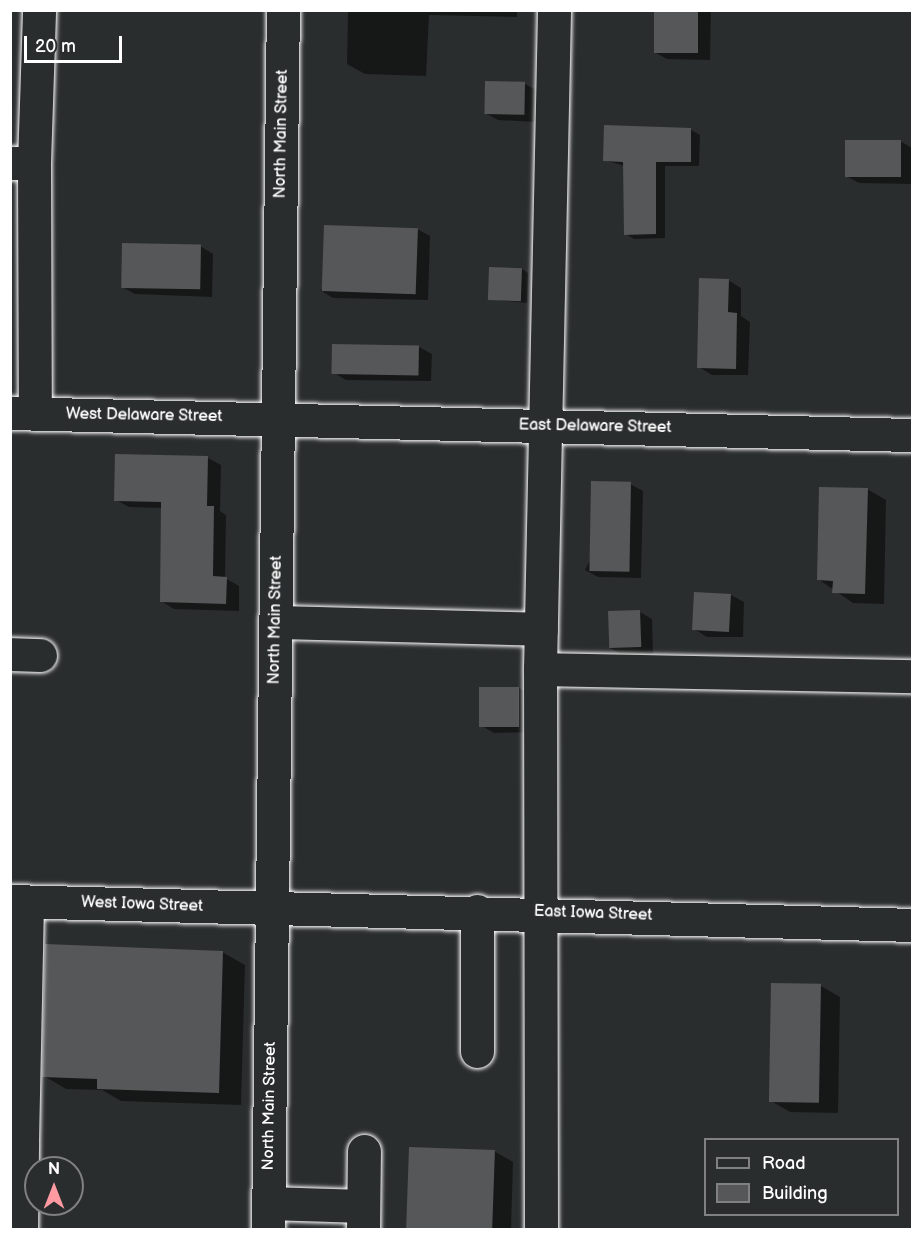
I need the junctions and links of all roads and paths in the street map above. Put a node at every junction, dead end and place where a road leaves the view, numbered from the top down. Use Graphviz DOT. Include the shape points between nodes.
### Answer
graph roads {
  1 [pos="39,10"];
  2 [pos="284,10"];
  3 [pos="554,10"];
  4 [pos="22,163"];
  5 [pos="23,413"];
  6 [pos="278,418"];
  7 [pos="548,425"];
  8 [pos="912,435"];
  9 [pos="276,622"];
  10 [pos="541,628"];
  11 [pos="540,669"];
  12 [pos="912,676"];
  13 [pos="19,902"];
  14 [pos="273,908"];
  15 [pos="477,911"];
  16 [pos="539,912"];
  17 [pos="912,924"];
  18 [pos="477,1051"];
  19 [pos="16,1142"];
  20 [pos="364,1151"];
  21 [pos="268,1216"];
  22 [pos="363,1218"];
  23 [pos="21,1230"];
  24 [pos="541,1230"];
  1 -- 4 [label="street"];
  2 -- 6 [label="street, North Main Street"];
  3 -- 7 [label="street"];
  4 -- 5 [label="street"];
  5 -- 6 [label="street, West Delaware Street"];
  6 -- 7 [label="street, East Delaware Street"];
  6 -- 9 [label="street, North Main Street"];
  7 -- 8 [label="street, East Delaware Street"];
  7 -- 10 [label="street"];
  9 -- 10 [label="street"];
  9 -- 14 [label="street, North Main Street"];
  10 -- 11 [label="street"];
  11 -- 12 [label="street"];
  11 -- 16 [label="street"];
  13 -- 14 [label="street, West Iowa Street"];
  13 -- 19 [label="street"];
  14 -- 15 [label="street, East Iowa Street"];
  14 -- 21 [label="street, North Main Street"];
  15 -- 16 [label="street, East Iowa Street"];
  15 -- 18 [label="street"];
  16 -- 17 [label="street, East Iowa Street"];
  16 -- 24 [label="street"];
  19 -- 23 [label="street"];
  20 -- 22 [label="street"];
  21 -- 22 [label="street"];
}
